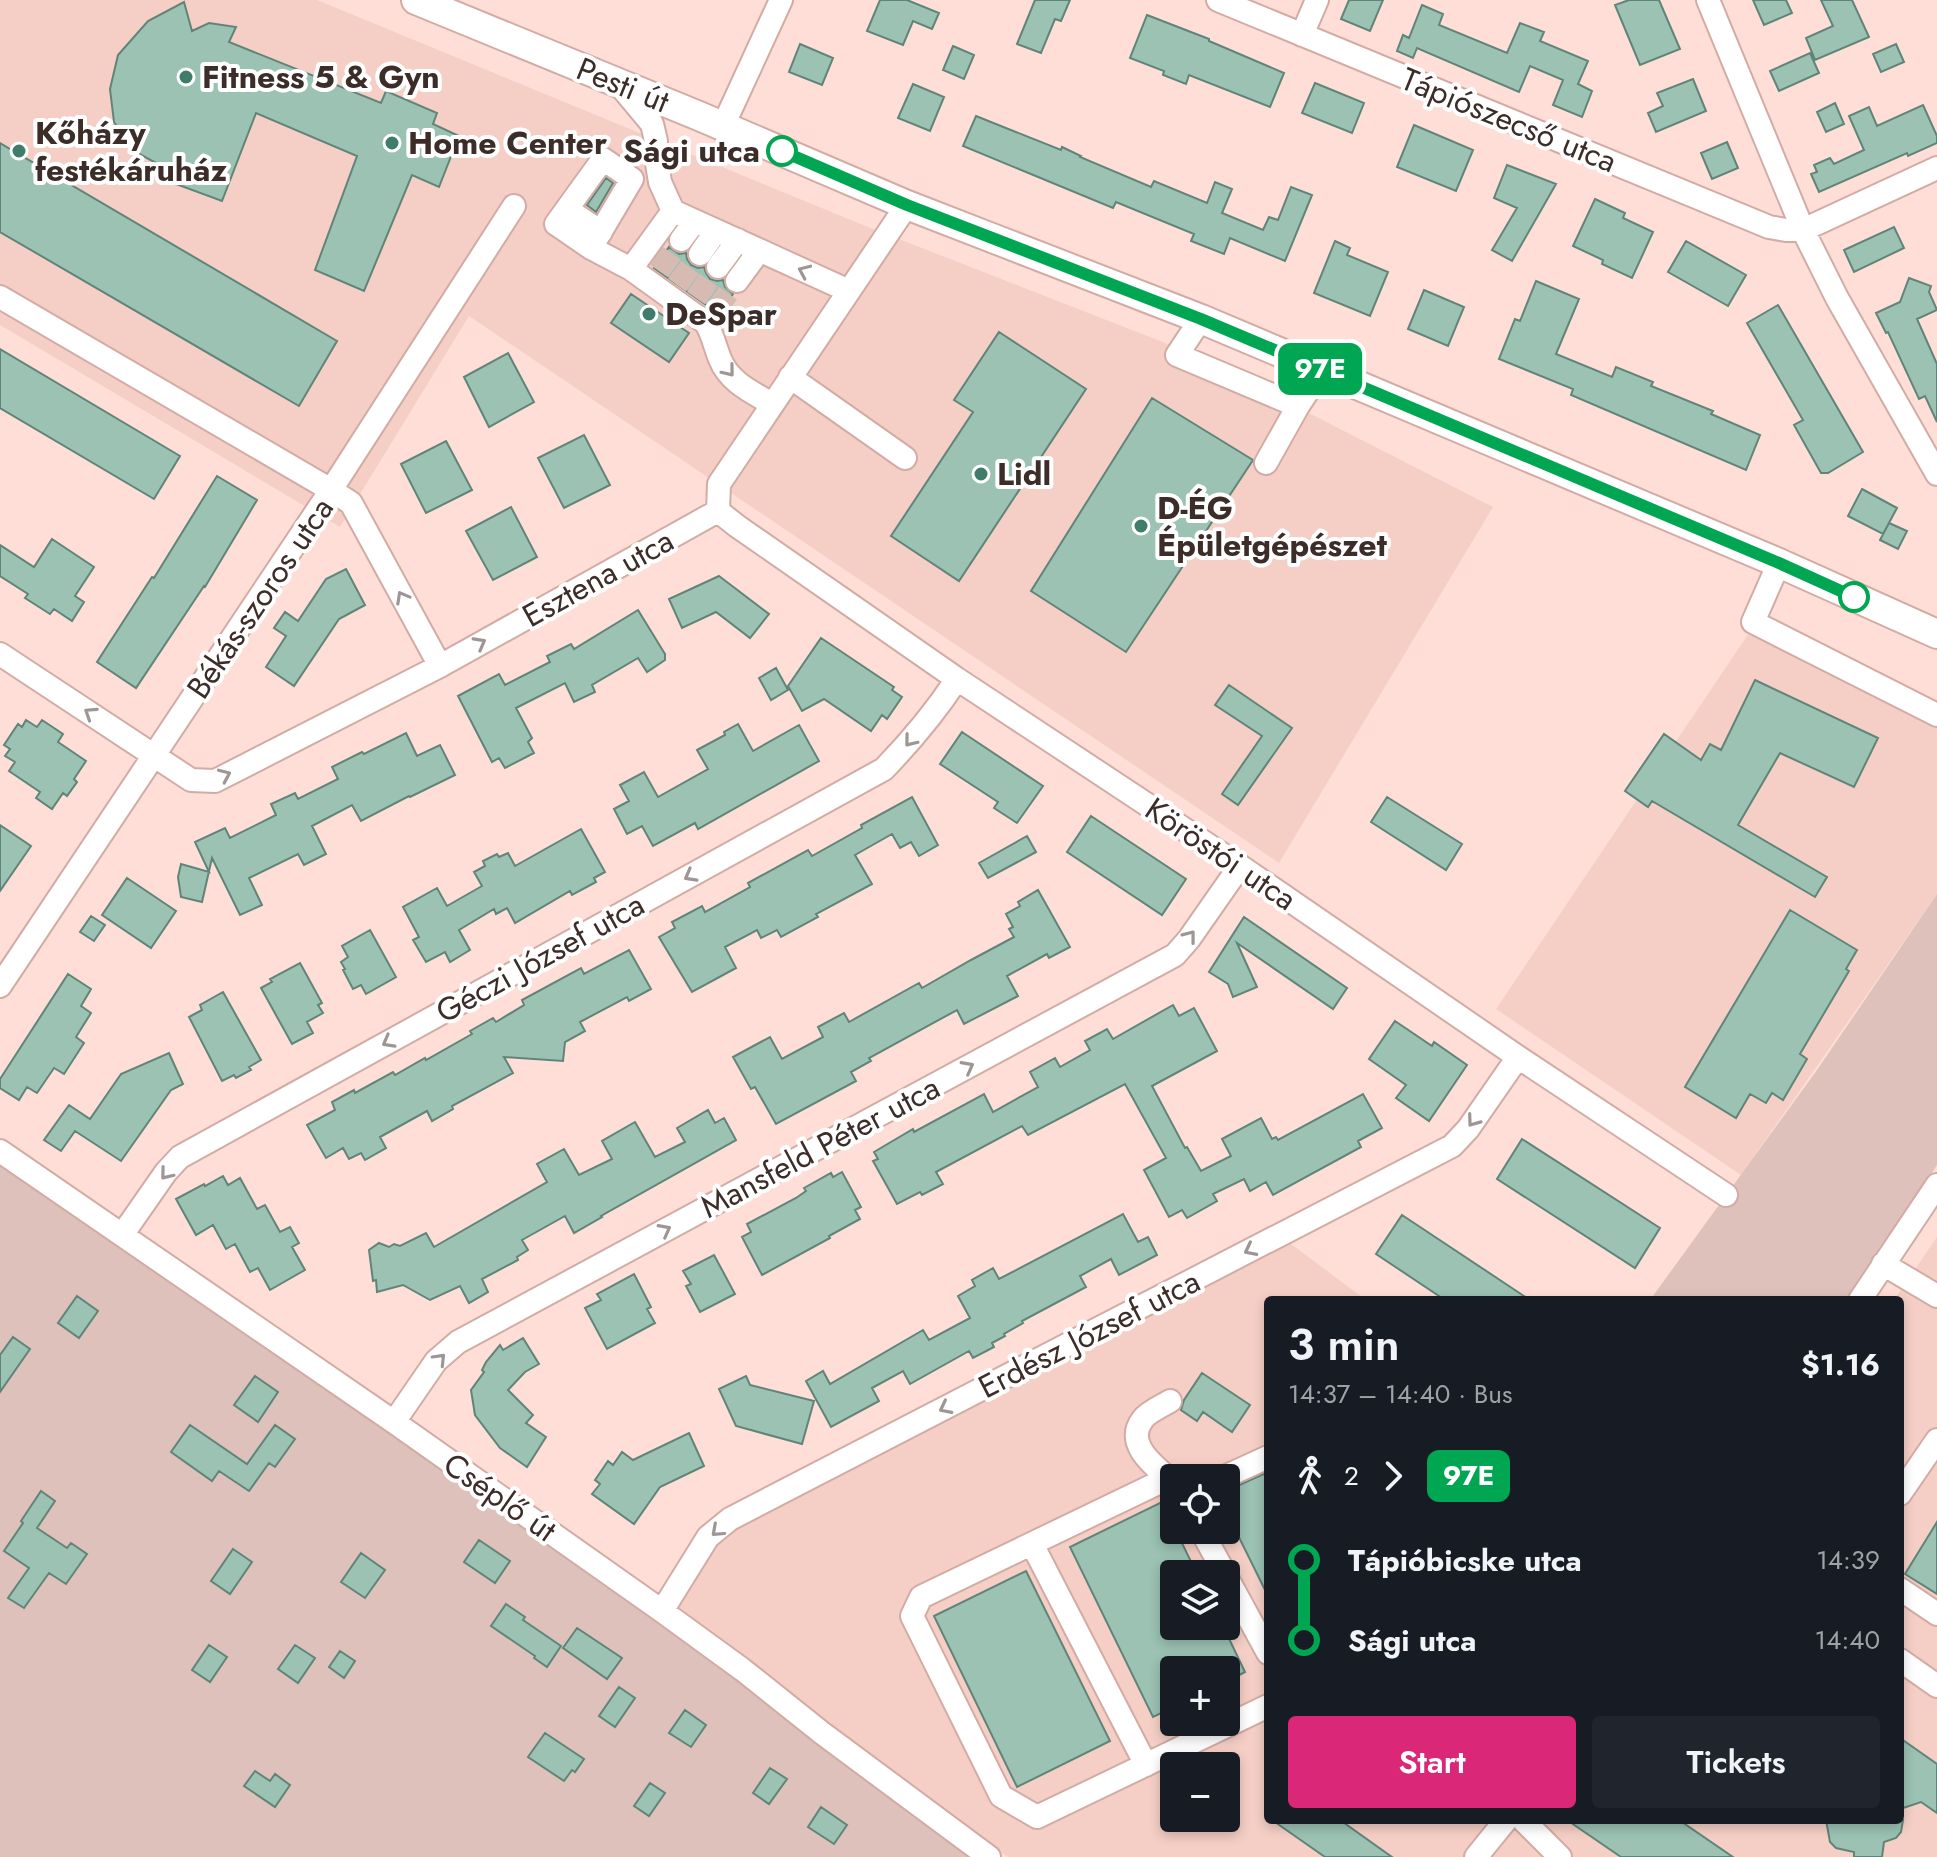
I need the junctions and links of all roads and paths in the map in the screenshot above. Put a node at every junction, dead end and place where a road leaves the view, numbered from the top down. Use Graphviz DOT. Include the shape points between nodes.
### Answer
graph roads {
  1 [pos="416,0"];
  2 [pos="781,0"];
  3 [pos="1218,0"];
  4 [pos="1317,0"];
  5 [pos="1708,0"];
  6 [pos="1302,35"];
  7 [pos="617,82"];
  8 [pos="723,126"];
  9 [pos="1937,168"];
  10 [pos="580,191"];
  11 [pos="907,205"];
  12 [pos="514,206"];
  13 [pos="673,211"];
  14 [pos="695,221"];
  15 [pos="607,222"];
  16 [pos="1803,230"];
  17 [pos="716,231"];
  18 [pos="681,240"];
  19 [pos="738,240"];
  20 [pos="759,251"];
  21 [pos="700,254"];
  22 [pos="718,267"];
  23 [pos="631,269"];
  24 [pos="737,281"];
  25 [pos="849,291"];
  26 [pos="0,297"];
  27 [pos="1201,319"];
  28 [pos="1322,370"];
  29 [pos="790,377"];
  30 [pos="772,404"];
  31 [pos="1298,406"];
  32 [pos="905,458"];
  33 [pos="1266,463"];
  34 [pos="1937,474"];
  35 [pos="331,490"];
  36 [pos="718,511"];
  37 [pos="1779,563"];
  38 [pos="1937,634"];
  39 [pos="0,654"];
  40 [pos="440,666"];
  41 [pos="957,679"];
  42 [pos="1937,715"];
  43 [pos="156,755"];
  44 [pos="1240,866"];
  45 [pos="0,986"];
  46 [pos="1518,1057"];
  47 [pos="0,1151"];
  48 [pos="1937,1185"];
  49 [pos="1726,1195"];
  50 [pos="122,1235"];
  51 [pos="1883,1264"];
  52 [pos="1863,1296"];
  53 [pos="1937,1296"];
  54 [pos="1170,1401"];
  55 [pos="394,1422"];
  56 [pos="1937,1440"];
  57 [pos="1264,1459"];
  58 [pos="1240,1470"];
  59 [pos="1160,1471"];
  60 [pos="1160,1483"];
  61 [pos="1904,1488"];
  62 [pos="1032,1544"];
  63 [pos="1904,1592"];
  64 [pos="1240,1601"];
  65 [pos="662,1611"];
  66 [pos="1937,1614"];
  67 [pos="1264,1646"];
  68 [pos="1904,1663"];
  69 [pos="1937,1686"];
  70 [pos="1264,1708"];
  71 [pos="1146,1765"];
  72 [pos="1503,1824"];
  73 [pos="1527,1824"];
  74 [pos="989,1857"];
  75 [pos="1476,1857"];
  76 [pos="1560,1857"];
  1 -- 7 [label="main road, Pesti út"];
  2 -- 8 [label="street"];
  3 -- 6 [label="street, Tápiószecső utca"];
  4 -- 6 [label="street"];
  5 -- 16 [label="street"];
  6 -- 16 [label="street, Tápiószecső utca" via="1769,227"];
  7 -- 8 [label="main road, Pesti út"];
  7 -- 13 [label="street" via="652,124 660,182"];
  8 -- 11 [label="main road, Pesti út"];
  9 -- 16 [label="street"];
  10 -- 15 [label="street"];
  10 -- 15 [label="street" via="556,224"];
  10 -- 15 [label="street" via="603,159 632,179"];
  11 -- 25 [label="street"];
  11 -- 27 [label="main road, Pesti út"];
  12 -- 35 [label="street, Békás-szoros utca"];
  13 -- 14 [label="street"];
  13 -- 23 [label="street"];
  14 -- 17 [label="street"];
  14 -- 18 [label="street"];
  15 -- 23 [label="street"];
  16 -- 34 [label="street"];
  17 -- 19 [label="street"];
  17 -- 21 [label="street"];
  19 -- 20 [label="street"];
  19 -- 22 [label="street"];
  20 -- 24 [label="street"];
  25 -- 20 [label="street, one-way"];
  23 -- 30 [label="street, one-way" via="654,277 711,317 728,374"];
  25 -- 29 [label="street"];
  26 -- 35 [label="street"];
  27 -- 28 [label="main road, Pesti út"];
  27 -- 31 [label="street" via="1177,355"];
  28 -- 31 [label="street"];
  28 -- 37 [label="main road, Pesti út"];
  29 -- 30 [label="street"];
  29 -- 32 [label="street"];
  30 -- 36 [label="street" via="719,484"];
  31 -- 33 [label="street"];
  40 -- 35 [label="street, one-way" via="351,503"];
  35 -- 43 [label="street, Békás-szoros utca"];
  40 -- 36 [label="street, Esztena utca, one-way"];
  36 -- 41 [label="street, Köröstói utca"];
  37 -- 38 [label="main road, Pesti út"];
  37 -- 42 [label="street" via="1753,622"];
  43 -- 39 [label="street, Esztena utca, one-way"];
  43 -- 40 [label="street, Esztena utca, one-way" via="191,780 215,781"];
  41 -- 44 [label="street, Köröstói utca"];
  41 -- 50 [label="street, Géczi József utca, one-way" via="884,769 180,1157"];
  43 -- 45 [label="street, Békás-szoros utca"];
  44 -- 46 [label="street, Köröstói utca"];
  55 -- 44 [label="street, Mansfeld Péter utca, one-way" via="436,1361 458,1342 1175,955"];
  46 -- 49 [label="street, Köröstói utca"];
  46 -- 65 [label="street, Erdész József utca, one-way" via="1452,1146 730,1519 708,1537"];
  47 -- 50 [label="street, Cséplő út"];
  48 -- 51 [label="street"];
  50 -- 55 [label="street, Cséplő út"];
  51 -- 52 [label="street"];
  51 -- 53 [label="street"];
  54 -- 59 [label="street" via="1143,1418 1137,1431 1138,1444"];
  55 -- 65 [label="street, Cséplő út"];
  56 -- 61 [label="street"];
  57 -- 58 [label="street"];
  60 -- 62 [label="street"];
  62 -- 71 [label="street"];
  62 -- 71 [label="street" via="921,1597 912,1616 1001,1796 1037,1817"];
  63 -- 66 [label="street"];
  64 -- 67 [label="street"];
  65 -- 74 [label="street, Cséplő út"];
  68 -- 69 [label="street"];
  70 -- 71 [label="street"];
  72 -- 75 [label="street"];
  73 -- 76 [label="street"];
}
